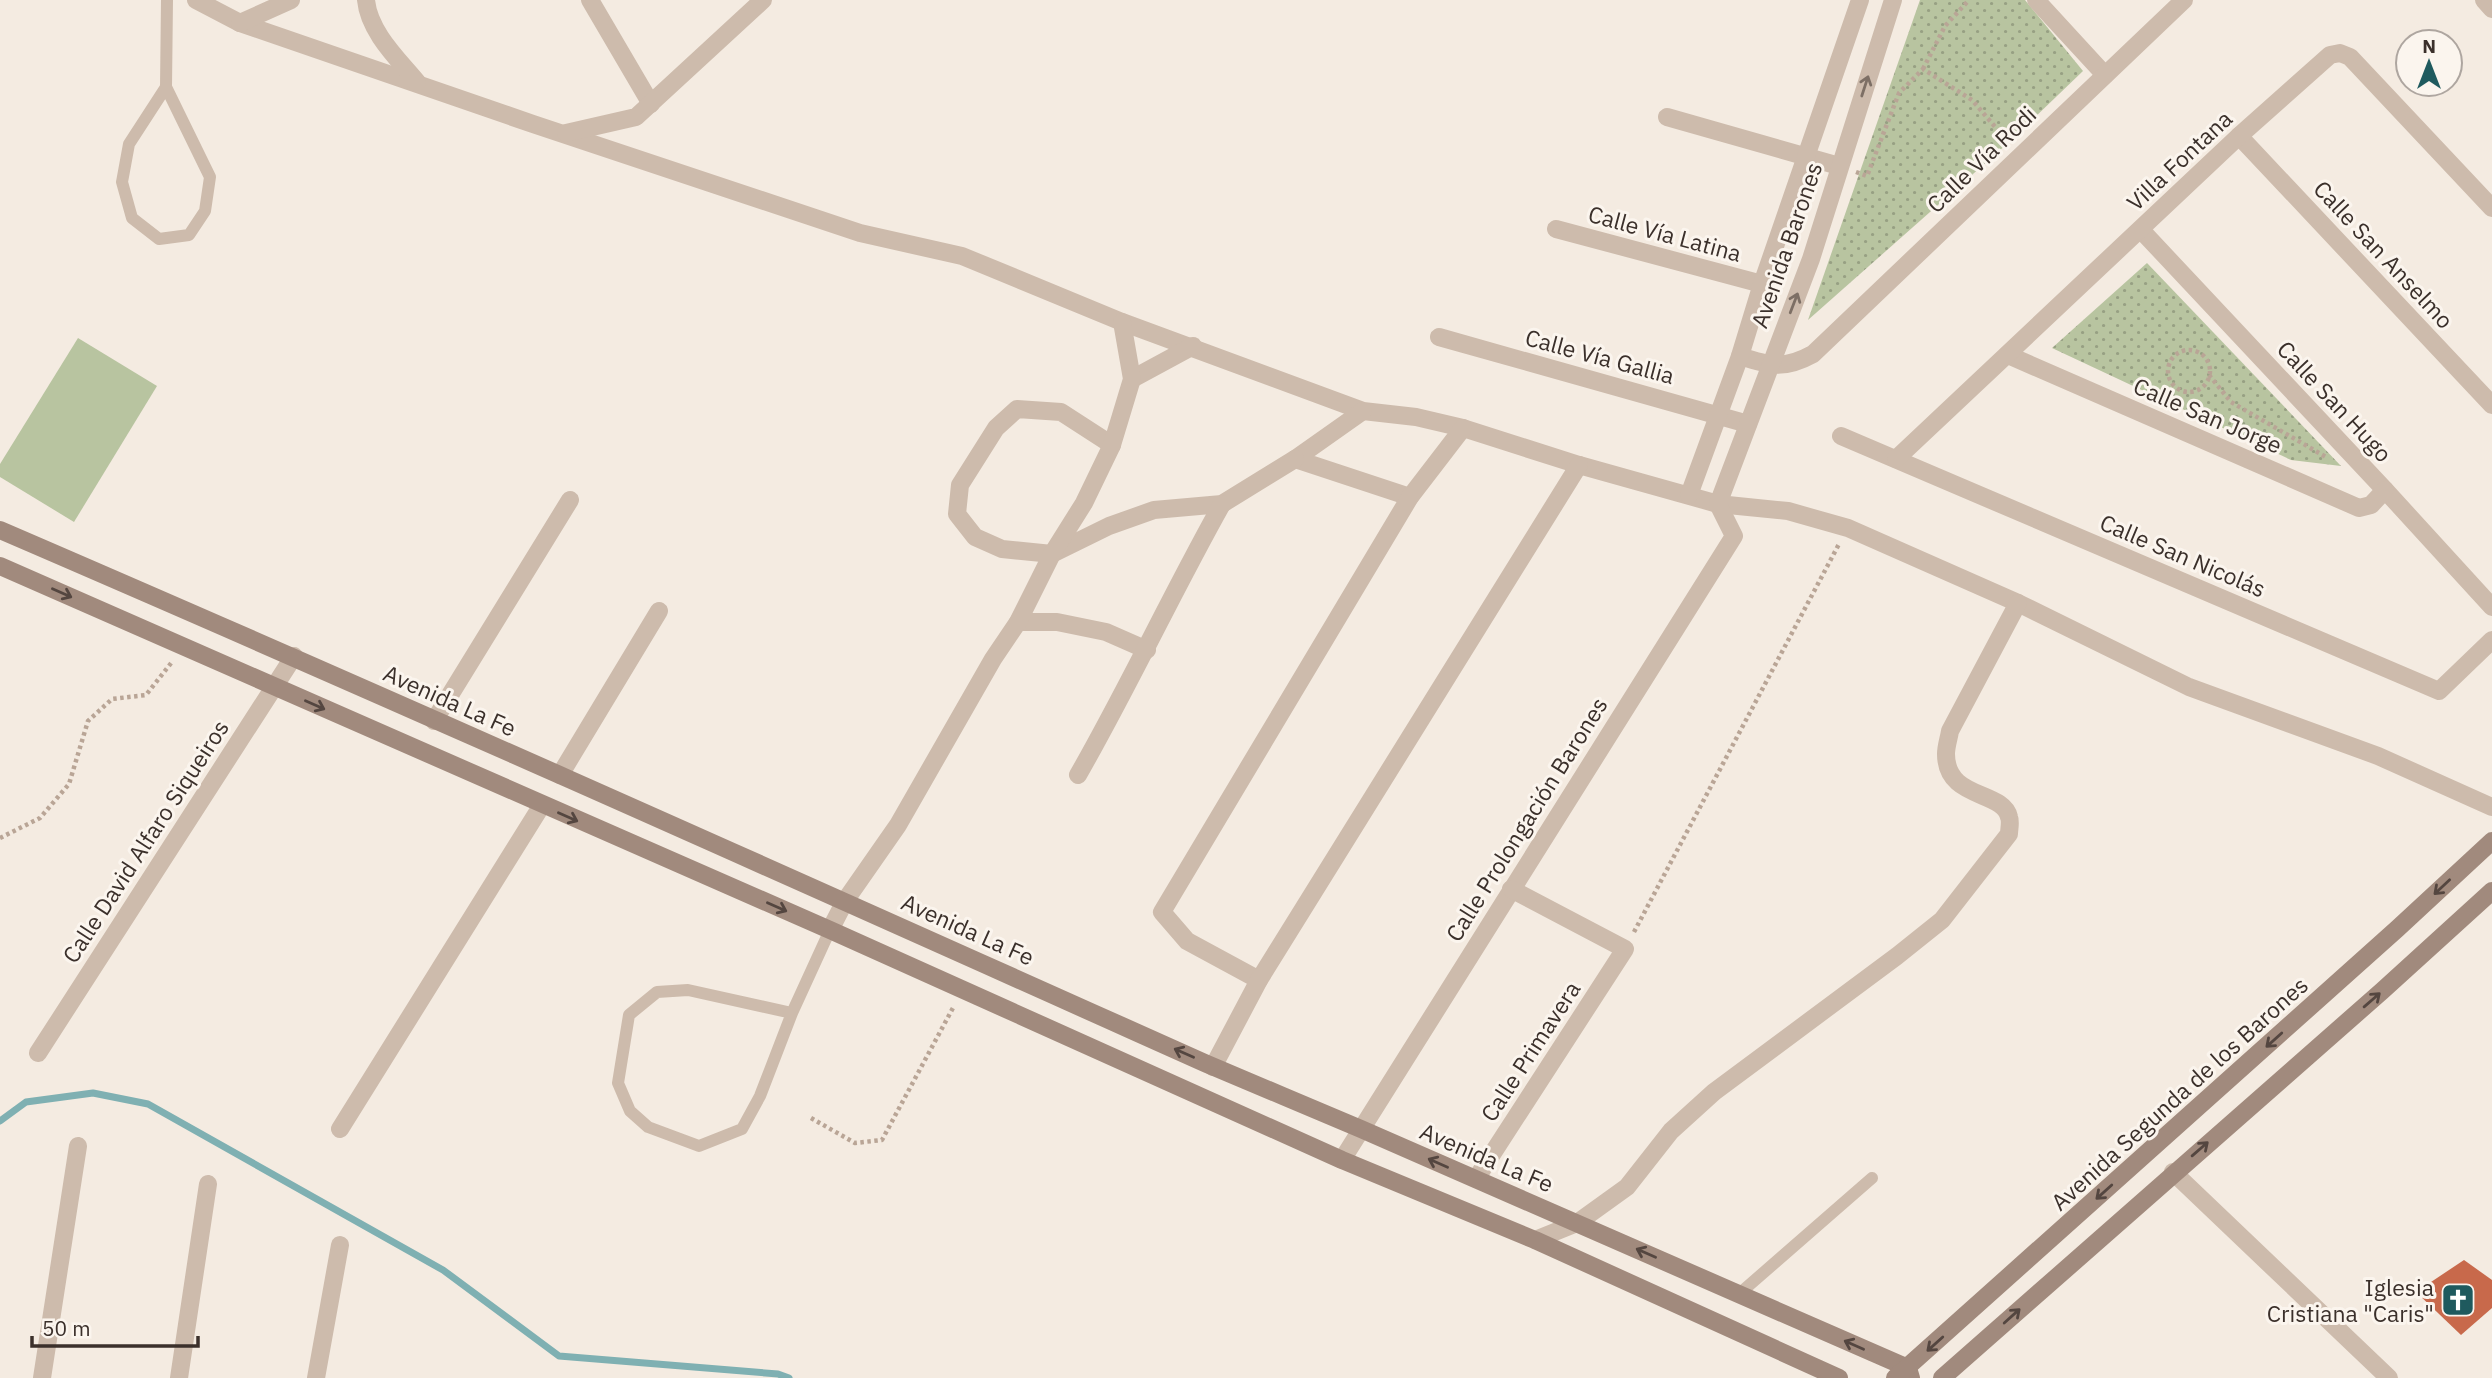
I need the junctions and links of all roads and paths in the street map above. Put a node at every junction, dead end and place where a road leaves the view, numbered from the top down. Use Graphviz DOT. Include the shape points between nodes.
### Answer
graph roads {
  1 [pos="167,0"];
  2 [pos="196,0"];
  3 [pos="291,0"];
  4 [pos="366,0"];
  5 [pos="590,0"];
  6 [pos="763,0"];
  7 [pos="1860,0"];
  8 [pos="1894,0"];
  9 [pos="1969,0"];
  10 [pos="2036,0"];
  11 [pos="2184,0"];
  12 [pos="2484,0"];
  13 [pos="2492,9"];
  14 [pos="240,23"];
  15 [pos="1923,69"];
  16 [pos="2105,75"];
  17 [pos="418,83"];
  18 [pos="166,87"];
  19 [pos="651,104"];
  20 [pos="1667,117"];
  21 [pos="564,134"];
  22 [pos="2239,136"];
  23 [pos="2008,143"];
  24 [pos="1806,156"];
  25 [pos="1839,166"];
  26 [pos="2492,208"];
  27 [pos="1556,229"];
  28 [pos="2141,230"];
  29 [pos="1762,284"];
  30 [pos="1122,322"];
  31 [pos="1439,337"];
  32 [pos="1193,346"];
  33 [pos="2008,355"];
  34 [pos="1740,356"];
  35 [pos="1770,366"];
  36 [pos="2209,375"];
  37 [pos="1132,379"];
  38 [pos="2492,405"];
  39 [pos="1363,411"];
  40 [pos="1718,414"];
  41 [pos="1748,424"];
  42 [pos="1463,428"];
  43 [pos="1841,436"];
  44 [pos="1112,444"];
  45 [pos="1295,458"];
  46 [pos="1896,459"];
  47 [pos="2330,460"];
  48 [pos="1579,465"];
  49 [pos="2385,490"];
  50 [pos="1689,495"];
  51 [pos="1410,496"];
  52 [pos="570,500"];
  53 [pos="1718,503"];
  54 [pos="1222,504"];
  55 [pos="1848,527"];
  56 [pos="0,530"];
  57 [pos="1052,554"];
  58 [pos="0,566"];
  59 [pos="2018,603"];
  60 [pos="2492,607"];
  61 [pos="659,611"];
  62 [pos="1018,622"];
  63 [pos="2492,640"];
  64 [pos="183,647"];
  65 [pos="1147,650"];
  66 [pos="294,656"];
  67 [pos="274,687"];
  68 [pos="434,721"];
  69 [pos="560,775"];
  70 [pos="1079,775"];
  71 [pos="542,805"];
  72 [pos="2492,807"];
  73 [pos="0,838"];
  74 [pos="2492,841"];
  75 [pos="1511,889"];
  76 [pos="2492,891"];
  77 [pos="845,901"];
  78 [pos="830,930"];
  79 [pos="1625,949"];
  80 [pos="1259,980"];
  81 [pos="962,990"];
  82 [pos="792,1013"];
  83 [pos="38,1053"];
  84 [pos="1213,1067"];
  85 [pos="811,1118"];
  86 [pos="340,1129"];
  87 [pos="1360,1129"];
  88 [pos="78,1146"];
  89 [pos="1342,1160"];
  90 [pos="2173,1172"];
  91 [pos="1872,1178"];
  92 [pos="1476,1180"];
  93 [pos="208,1184"];
  94 [pos="1577,1223"];
  95 [pos="1535,1240"];
  96 [pos="340,1245"];
  97 [pos="1739,1294"];
  98 [pos="1904,1375"];
  99 [pos="42,1378"];
  100 [pos="179,1378"];
  101 [pos="316,1378"];
  102 [pos="1839,1378"];
  103 [pos="1942,1378"];
  104 [pos="2389,1378"];
  1 -- 18 [label="lane"];
  2 -- 14 [label="street"];
  3 -- 14 [label="street"];
  4 -- 17 [label="street" via="384,43"];
  5 -- 19 [label="street"];
  6 -- 19 [label="street"];
  7 -- 24 [label="street, Avenida Barones"];
  25 -- 8 [label="street, Avenida Barones, one-way"];
  9 -- 15 [label="path" via="1945,26"];
  10 -- 16 [label="street"];
  11 -- 16 [label="street, Calle Vía Rodi"];
  12 -- 13 [label="street"];
  14 -- 17 [label="street"];
  15 -- 23 [label="path" via="1972,100"];
  15 -- 25 [label="path" via="1899,93 1867,176"];
  16 -- 35 [label="street, Calle Vía Rodi" via="1813,354 1795,364"];
  17 -- 21 [label="street"];
  18 -- 18 [label="lane" via="210,177 205,211 189,235 159,239 132,218 122,182 129,144"];
  19 -- 21 [label="street" via="636,117"];
  20 -- 24 [label="street"];
  21 -- 30 [label="street" via="860,233 962,256"];
  22 -- 26 [label="street, Villa Fontana" via="2330,55 2340,53 2350,57"];
  22 -- 28 [label="street, Villa Fontana"];
  22 -- 38 [label="street, Calle San Anselmo"];
  24 -- 25 [label="street"];
  24 -- 29 [label="street, Avenida Barones"];
  35 -- 25 [label="street, Avenida Barones, one-way" via="1811,259"];
  27 -- 29 [label="street, Calle Vía Latina"];
  28 -- 33 [label="street, Villa Fontana"];
  28 -- 49 [label="street, Calle San Hugo"];
  29 -- 34 [label="street, Avenida Barones"];
  30 -- 32 [label="street"];
  30 -- 37 [label="street"];
  31 -- 40 [label="street, Calle Vía Gallia"];
  32 -- 37 [label="street"];
  32 -- 39 [label="street"];
  33 -- 46 [label="street, Villa Fontana"];
  33 -- 49 [label="street, Calle San Jorge" via="2359,508 2371,505"];
  34 -- 35 [label="street"];
  34 -- 40 [label="street, Avenida Barones"];
  35 -- 41 [label="street, Avenida Barones"];
  36 -- 36 [label="path" via="2204,356 2192,350 2173,357 2168,370 2172,383 2183,390 2203,387"];
  36 -- 47 [label="path" via="2231,402"];
  37 -- 44 [label="street"];
  39 -- 42 [label="street"];
  39 -- 45 [label="street"];
  40 -- 41 [label="street, Calle Vía Gallia"];
  40 -- 50 [label="street, Avenida Barones"];
  41 -- 53 [label="street, Avenida Barones"];
  42 -- 48 [label="street"];
  42 -- 51 [label="street"];
  43 -- 46 [label="street, Calle San Nicolás"];
  44 -- 57 [label="street" via="1084,503"];
  44 -- 57 [label="street" via="1061,412 1017,410 996,428 960,485 957,514 975,537 1002,549"];
  45 -- 51 [label="street"];
  45 -- 54 [label="street"];
  46 -- 63 [label="street, Calle San Nicolás" via="2439,691"];
  48 -- 50 [label="street"];
  48 -- 80 [label="street"];
  49 -- 60 [label="street, Calle San Hugo"];
  50 -- 53 [label="street"];
  51 -- 80 [label="street" via="1162,912 1187,941"];
  52 -- 68 [label="street"];
  53 -- 55 [label="street" via="1788,511"];
  53 -- 75 [label="street, Calle Prolongación Barones" via="1734,536"];
  54 -- 57 [label="street" via="1154,510"];
  54 -- 65 [label="street"];
  55 -- 59 [label="street"];
  55 -- 79 [label="path"];
  56 -- 66 [label="street, Avenida La Fe"];
  57 -- 62 [label="street"];
  58 -- 64 [label="street, one-way"];
  59 -- 72 [label="street" via="2189,687 2378,756"];
  59 -- 94 [label="street" via="1950,731 1946,754 1950,773 1963,787 2002,805 2010,816 2009,834 1942,920 1714,1092 1671,1131 1627,1187"];
  61 -- 69 [label="street"];
  62 -- 65 [label="street" via="1057,622 1106,632"];
  62 -- 77 [label="street" via="898,825"];
  64 -- 67 [label="street"];
  64 -- 73 [label="path" via="146,695 112,699 88,721 69,784 40,818"];
  65 -- 70 [label="street"];
  66 -- 67 [label="street, Calle David Alfaro Siqueiros"];
  66 -- 68 [label="street, Avenida La Fe"];
  67 -- 71 [label="street, one-way"];
  67 -- 83 [label="street, Calle David Alfaro Siqueiros"];
  68 -- 69 [label="street, Avenida La Fe"];
  69 -- 77 [label="street, Avenida La Fe"];
  71 -- 78 [label="street, one-way"];
  71 -- 86 [label="street"];
  74 -- 98 [label="street, Avenida Segunda de los Barones, one-way"];
  75 -- 79 [label="street"];
  75 -- 87 [label="street, Calle Prolongación Barones"];
  90 -- 76 [label="street, one-way"];
  77 -- 78 [label="street"];
  84 -- 77 [label="street, Avenida La Fe, one-way"];
  78 -- 81 [label="street"];
  78 -- 82 [label="lane"];
  79 -- 92 [label="street, Calle Primavera"];
  80 -- 84 [label="street"];
  81 -- 85 [label="path" via="882,1140 855,1143"];
  81 -- 89 [label="street"];
  82 -- 82 [label="lane" via="760,1097 742,1129 699,1146 648,1128 630,1111 618,1083 629,1015 657,992 688,990"];
  84 -- 87 [label="street, Avenida La Fe"];
  87 -- 89 [label="street, Calle Prolongación Barones"];
  92 -- 87 [label="street, Avenida La Fe, one-way"];
  88 -- 99 [label="street"];
  89 -- 95 [label="street"];
  103 -- 90 [label="street, one-way"];
  90 -- 104 [label="street"];
  91 -- 97 [label="lane"];
  92 -- 94 [label="street, Avenida La Fe"];
  93 -- 100 [label="street"];
  94 -- 95 [label="street"];
  97 -- 94 [label="street, Avenida La Fe, one-way"];
  95 -- 102 [label="street"];
  96 -- 101 [label="street"];
  98 -- 97 [label="street, Avenida La Fe, one-way"];
}
